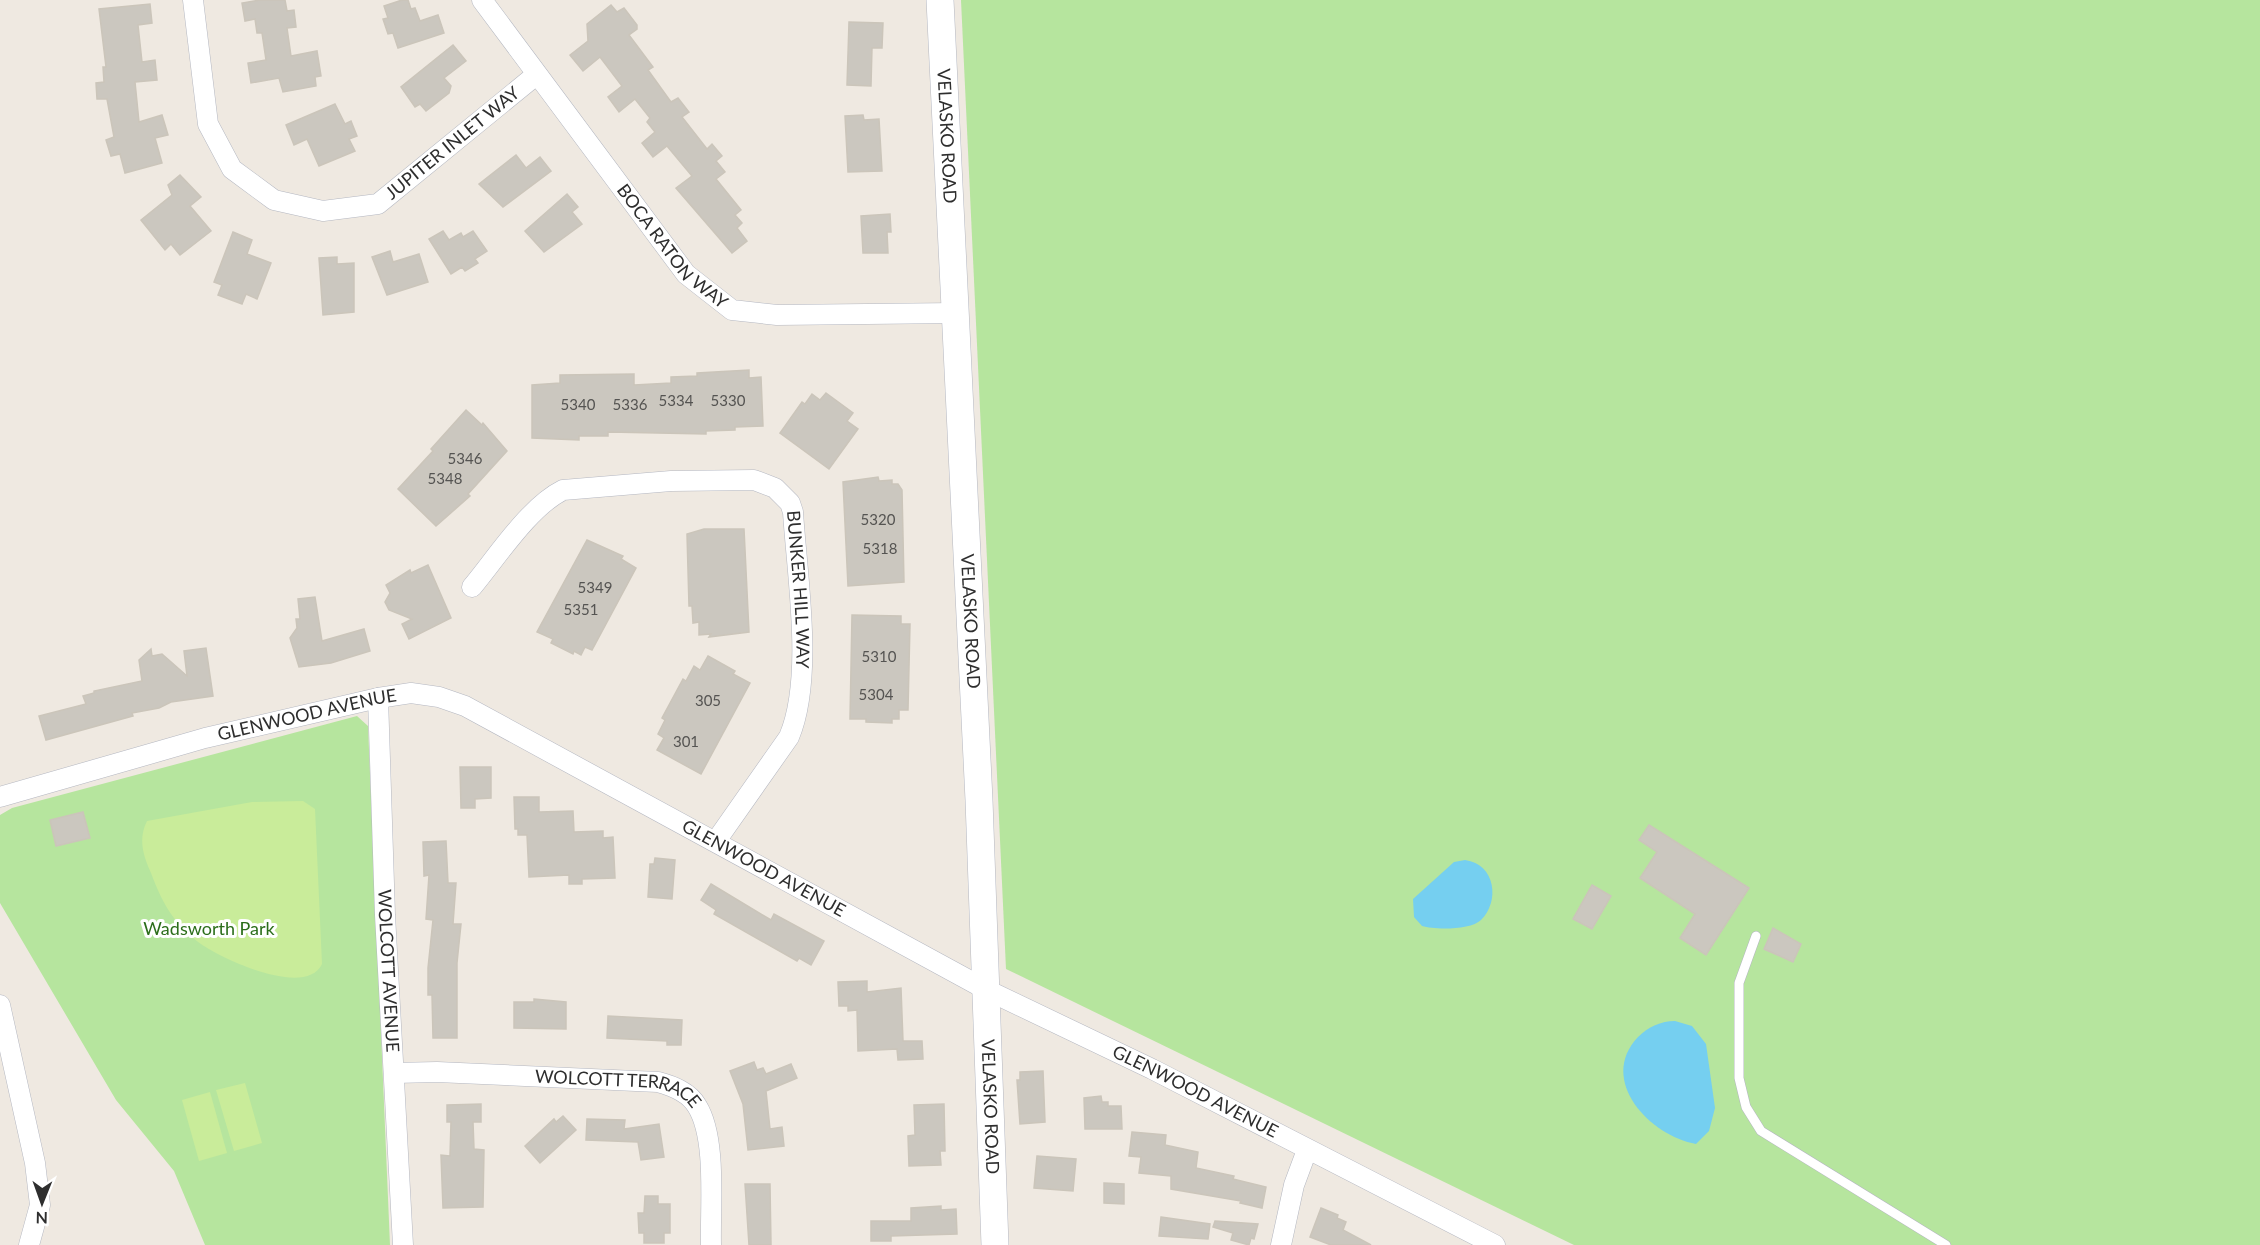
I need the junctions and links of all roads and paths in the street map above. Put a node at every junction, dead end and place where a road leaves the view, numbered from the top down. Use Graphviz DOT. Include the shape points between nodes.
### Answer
graph roads {
  1 [pos="193,0"];
  2 [pos="482,0"];
  3 [pos="940,0"];
  4 [pos="536,75"];
  5 [pos="956,313"];
  6 [pos="472,587"];
  7 [pos="378,698"];
  8 [pos="0,797"];
  9 [pos="716,841"];
  10 [pos="1756,936"];
  11 [pos="987,990"];
  12 [pos="0,1005"];
  13 [pos="394,1073"];
  14 [pos="1307,1150"];
  15 [pos="29,1245"];
  16 [pos="403,1245"];
  17 [pos="711,1245"];
  18 [pos="995,1245"];
  19 [pos="1281,1245"];
  20 [pos="1495,1245"];
  21 [pos="1947,1245"];
  1 -- 4 [label="street, JUPITER INLET WAY" via="208,123 232,169 274,200 323,211 378,204"];
  2 -- 4 [label="street, BOCA RATON WAY"];
  3 -- 5 [label="street, VELASKO ROAD"];
  4 -- 5 [label="street, BOCA RATON WAY" via="686,274 732,310 777,315"];
  5 -- 11 [label="street, VELASKO ROAD"];
  6 -- 9 [label="street, BUNKER HILL WAY" via="530,518 551,496 563,490 754,480 775,488 790,503 801,624 796,721 789,737"];
  7 -- 8 [label="street, GLENWOOD AVENUE" via="205,738"];
  7 -- 9 [label="street, GLENWOOD AVENUE" via="411,693 465,706"];
  7 -- 13 [label="street, WOLCOTT AVENUE"];
  9 -- 11 [label="street, GLENWOOD AVENUE"];
  10 -- 21 [label="lane" via="1739,983 1739,1078 1746,1107 1761,1131"];
  11 -- 14 [label="street, GLENWOOD AVENUE" via="1152,1069"];
  11 -- 18 [label="street, VELASKO ROAD"];
  12 -- 15 [label="street" via="38,1184 40,1205"];
  13 -- 16 [label="street, WOLCOTT AVENUE"];
  13 -- 17 [label="street, WOLCOTT TERRACE" via="658,1082 674,1086 697,1105 709,1132"];
  14 -- 19 [label="street" via="1294,1185"];
  14 -- 20 [label="street, GLENWOOD AVENUE"];
}
